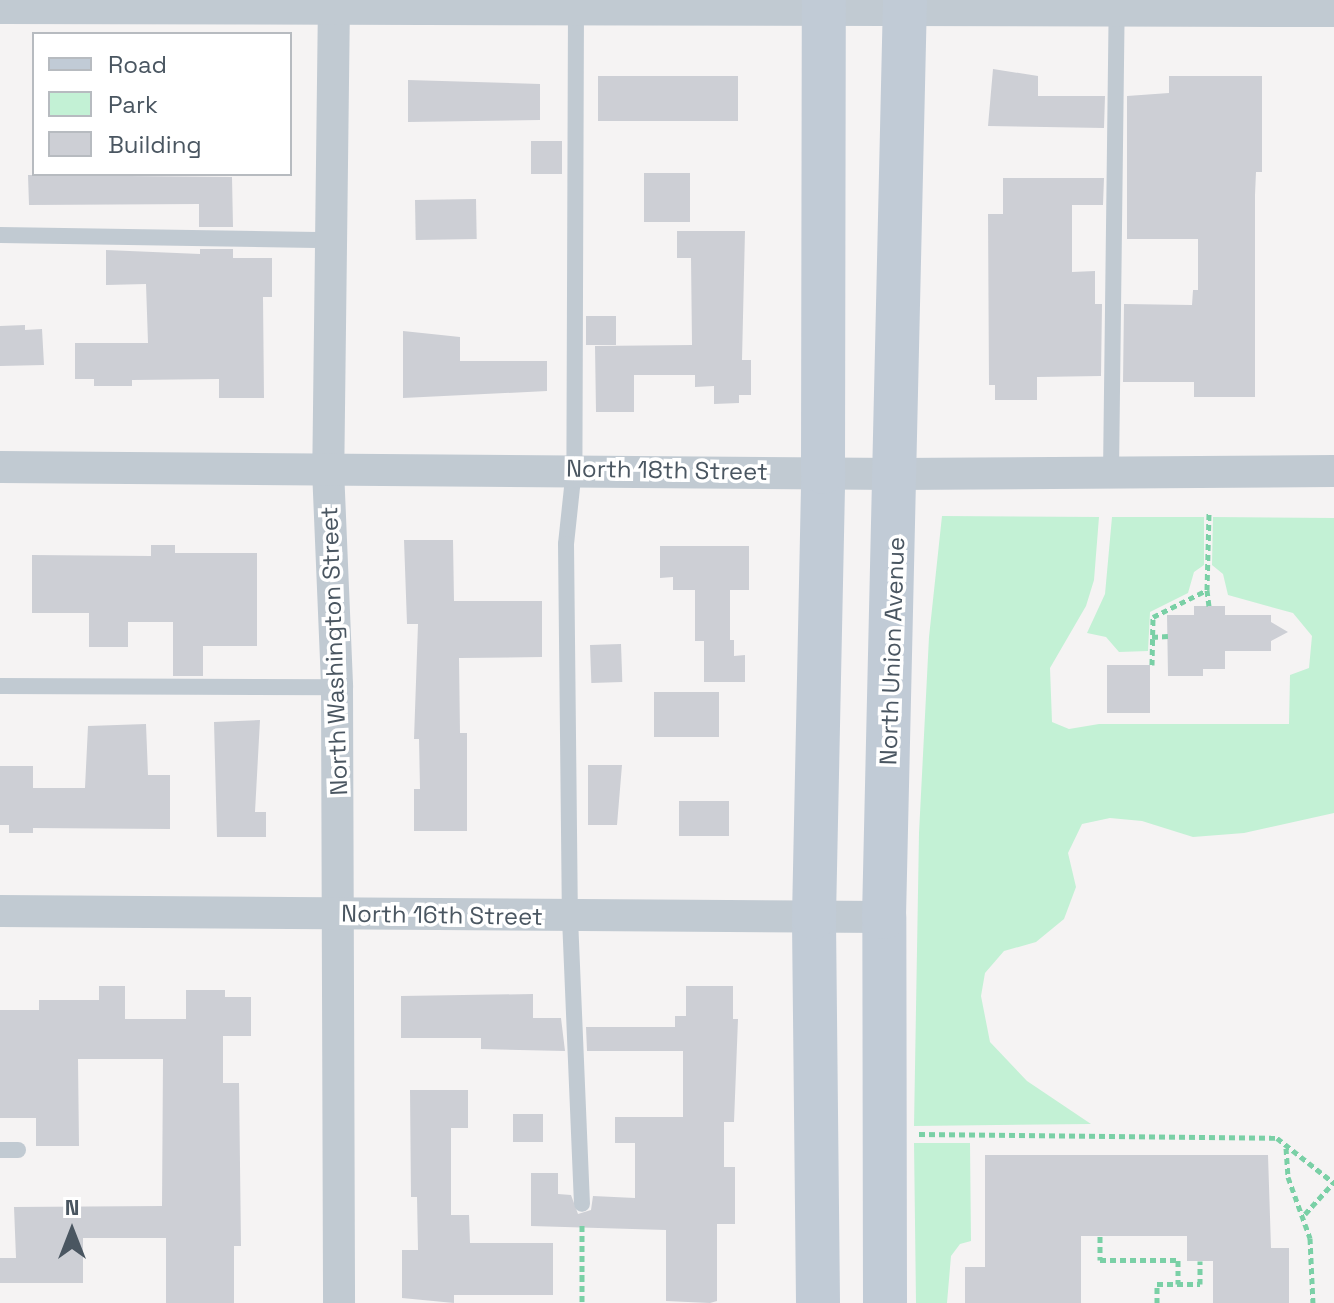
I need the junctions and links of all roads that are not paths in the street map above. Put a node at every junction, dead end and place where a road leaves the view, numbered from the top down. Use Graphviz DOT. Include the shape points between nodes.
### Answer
graph roads {
  1 [pos="576,3"];
  2 [pos="905,4"];
  3 [pos="824,5"];
  4 [pos="1117,5"];
  5 [pos="334,6"];
  6 [pos="0,8"];
  7 [pos="1334,11"];
  8 [pos="0,235"];
  9 [pos="334,240"];
  10 [pos="0,467"];
  11 [pos="328,469"];
  12 [pos="574,469"];
  13 [pos="1334,471"];
  14 [pos="823,472"];
  15 [pos="1111,473"];
  16 [pos="897,474"];
  17 [pos="0,686"];
  18 [pos="337,687"];
  19 [pos="0,911"];
  20 [pos="339,913"];
  21 [pos="814,917"];
  22 [pos="884,917"];
  23 [pos="570,918"];
  24 [pos="0,1150"];
  25 [pos="18,1150"];
  26 [pos="582,1204"];
  27 [pos="339,1303"];
  28 [pos="818,1303"];
  29 [pos="885,1303"];
  1 -- 3 [label="street"];
  1 -- 5 [label="street"];
  1 -- 12 [label="lane"];
  2 -- 3 [label="street"];
  2 -- 4 [label="street"];
  2 -- 16 [label="street, North Union Avenue"];
  3 -- 14 [label="street"];
  4 -- 7 [label="street"];
  4 -- 15 [label="lane"];
  5 -- 6 [label="street"];
  5 -- 9 [label="street, North Washington Street"];
  8 -- 9 [label="lane"];
  9 -- 11 [label="street, North Washington Street"];
  10 -- 11 [label="street, North 18th Street"];
  11 -- 12 [label="street, North 18th Street"];
  11 -- 18 [label="street, North Washington Street"];
  12 -- 14 [label="street, North 18th Street"];
  12 -- 23 [label="lane" via="566,544"];
  13 -- 15 [label="street, North 18th Street"];
  14 -- 16 [label="street, North 18th Street"];
  14 -- 21 [label="street"];
  15 -- 16 [label="street, North 18th Street"];
  16 -- 22 [label="street, North Union Avenue"];
  17 -- 18 [label="lane"];
  18 -- 20 [label="street, North Washington Street"];
  19 -- 20 [label="street, North 16th Street"];
  20 -- 23 [label="street, North 16th Street"];
  20 -- 27 [label="street, North Washington Street"];
  21 -- 22 [label="street, North 16th Street"];
  21 -- 23 [label="street, North 16th Street"];
  21 -- 28 [label="street"];
  22 -- 29 [label="street, North Union Avenue"];
  23 -- 26 [label="lane"];
  24 -- 25 [label="lane"];
}
